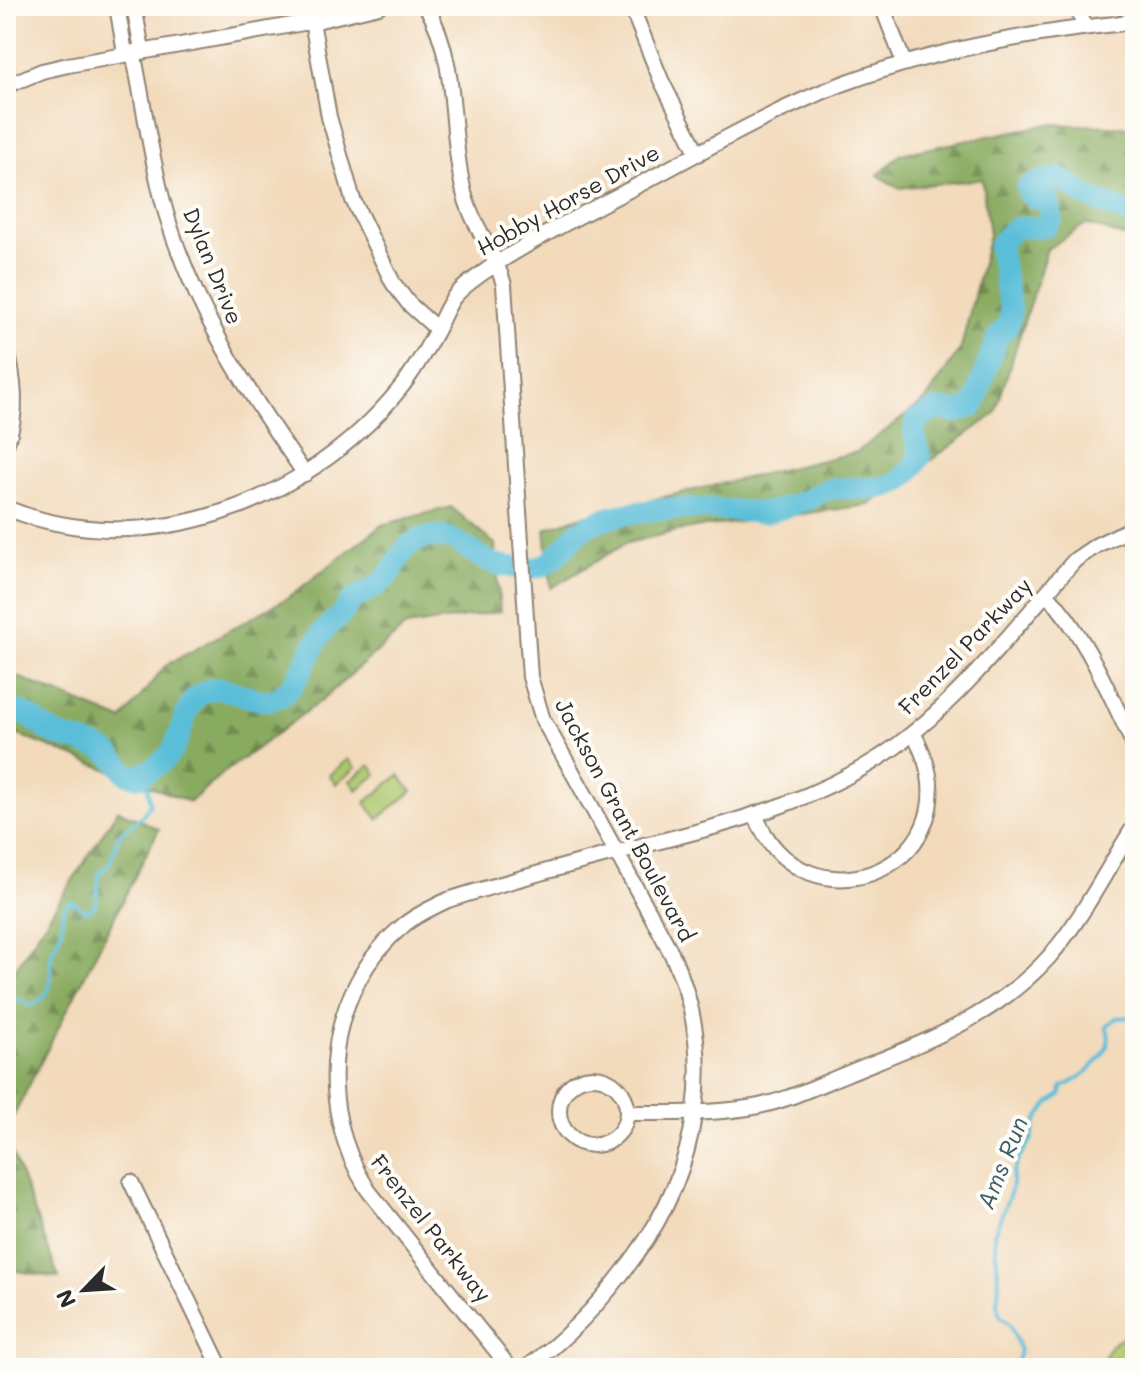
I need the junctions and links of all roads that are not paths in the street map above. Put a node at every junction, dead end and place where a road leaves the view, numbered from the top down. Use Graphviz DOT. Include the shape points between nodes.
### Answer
graph roads {
  1 [pos="117,6"];
  2 [pos="134,6"];
  3 [pos="301,6"];
  4 [pos="379,6"];
  5 [pos="426,6"];
  6 [pos="631,6"];
  7 [pos="882,6"];
  8 [pos="1077,6"];
  9 [pos="1135,16"];
  10 [pos="313,17"];
  11 [pos="1084,27"];
  12 [pos="134,52"];
  13 [pos="904,63"];
  14 [pos="6,86"];
  15 [pos="698,154"];
  16 [pos="498,263"];
  17 [pos="437,329"];
  18 [pos="6,346"];
  19 [pos="6,445"];
  20 [pos="305,474"];
  21 [pos="6,508"];
  22 [pos="1135,527"];
  23 [pos="1046,593"];
  24 [pos="913,733"];
  25 [pos="1135,747"];
  26 [pos="755,814"];
  27 [pos="1135,825"];
  28 [pos="617,853"];
  29 [pos="627,1113"];
  30 [pos="696,1114"];
  31 [pos="131,1182"];
  32 [pos="221,1368"];
  33 [pos="510,1368"];
  34 [pos="526,1368"];
  1 -- 12 [label="street, Dylan Drive"];
  2 -- 12 [label="street, Dylan Drive"];
  3 -- 10 [label="street"];
  4 -- 10 [label="street"];
  5 -- 16 [label="street, Jackson Grant Boulevard" via="449,74 463,189"];
  6 -- 15 [label="street"];
  7 -- 13 [label="street"];
  8 -- 11 [label="street"];
  9 -- 11 [label="street, Hobby Horse Drive" via="1124,23"];
  10 -- 12 [label="street"];
  10 -- 17 [label="street" via="329,117 353,200 393,283"];
  11 -- 13 [label="street, Hobby Horse Drive" via="998,40"];
  12 -- 14 [label="street" via="42,71"];
  12 -- 20 [label="street, Dylan Drive" via="157,175 180,255 241,381"];
  13 -- 15 [label="street, Hobby Horse Drive" via="794,105"];
  15 -- 16 [label="street, Hobby Horse Drive"];
  16 -- 17 [label="street, Hobby Horse Drive" via="454,298"];
  16 -- 28 [label="street, Jackson Grant Boulevard" via="504,285 530,677 543,720"];
  17 -- 20 [label="street, Hobby Horse Drive" via="379,414"];
  18 -- 19 [label="street" via="14,407"];
  20 -- 21 [label="street, Hobby Horse Drive" via="232,509 146,528 73,526"];
  22 -- 23 [label="street, Frenzel Parkway" via="1087,551"];
  23 -- 24 [label="street, Frenzel Parkway"];
  23 -- 25 [label="street" via="1086,647"];
  24 -- 26 [label="street, Frenzel Parkway" via="828,786"];
  24 -- 26 [label="street" via="931,777 929,809 912,845 887,867 838,878 805,870 791,864 768,840"];
  26 -- 28 [label="street, Frenzel Parkway"];
  27 -- 30 [label="street" via="1057,946 996,1005 949,1032 792,1096"];
  28 -- 30 [label="street, Jackson Grant Boulevard" via="673,958 692,1013"];
  28 -- 33 [label="street, Frenzel Parkway" via="448,900 415,918 371,962 337,1040 336,1104 355,1170"];
  29 -- 29 [label="street" via="622,1092 595,1077 566,1089 559,1110 560,1122 575,1141 586,1145 618,1134"];
  29 -- 30 [label="street"];
  30 -- 34 [label="street, Jackson Grant Boulevard" via="678,1177 654,1231 573,1331"];
  31 -- 32 [label="street"];
}
